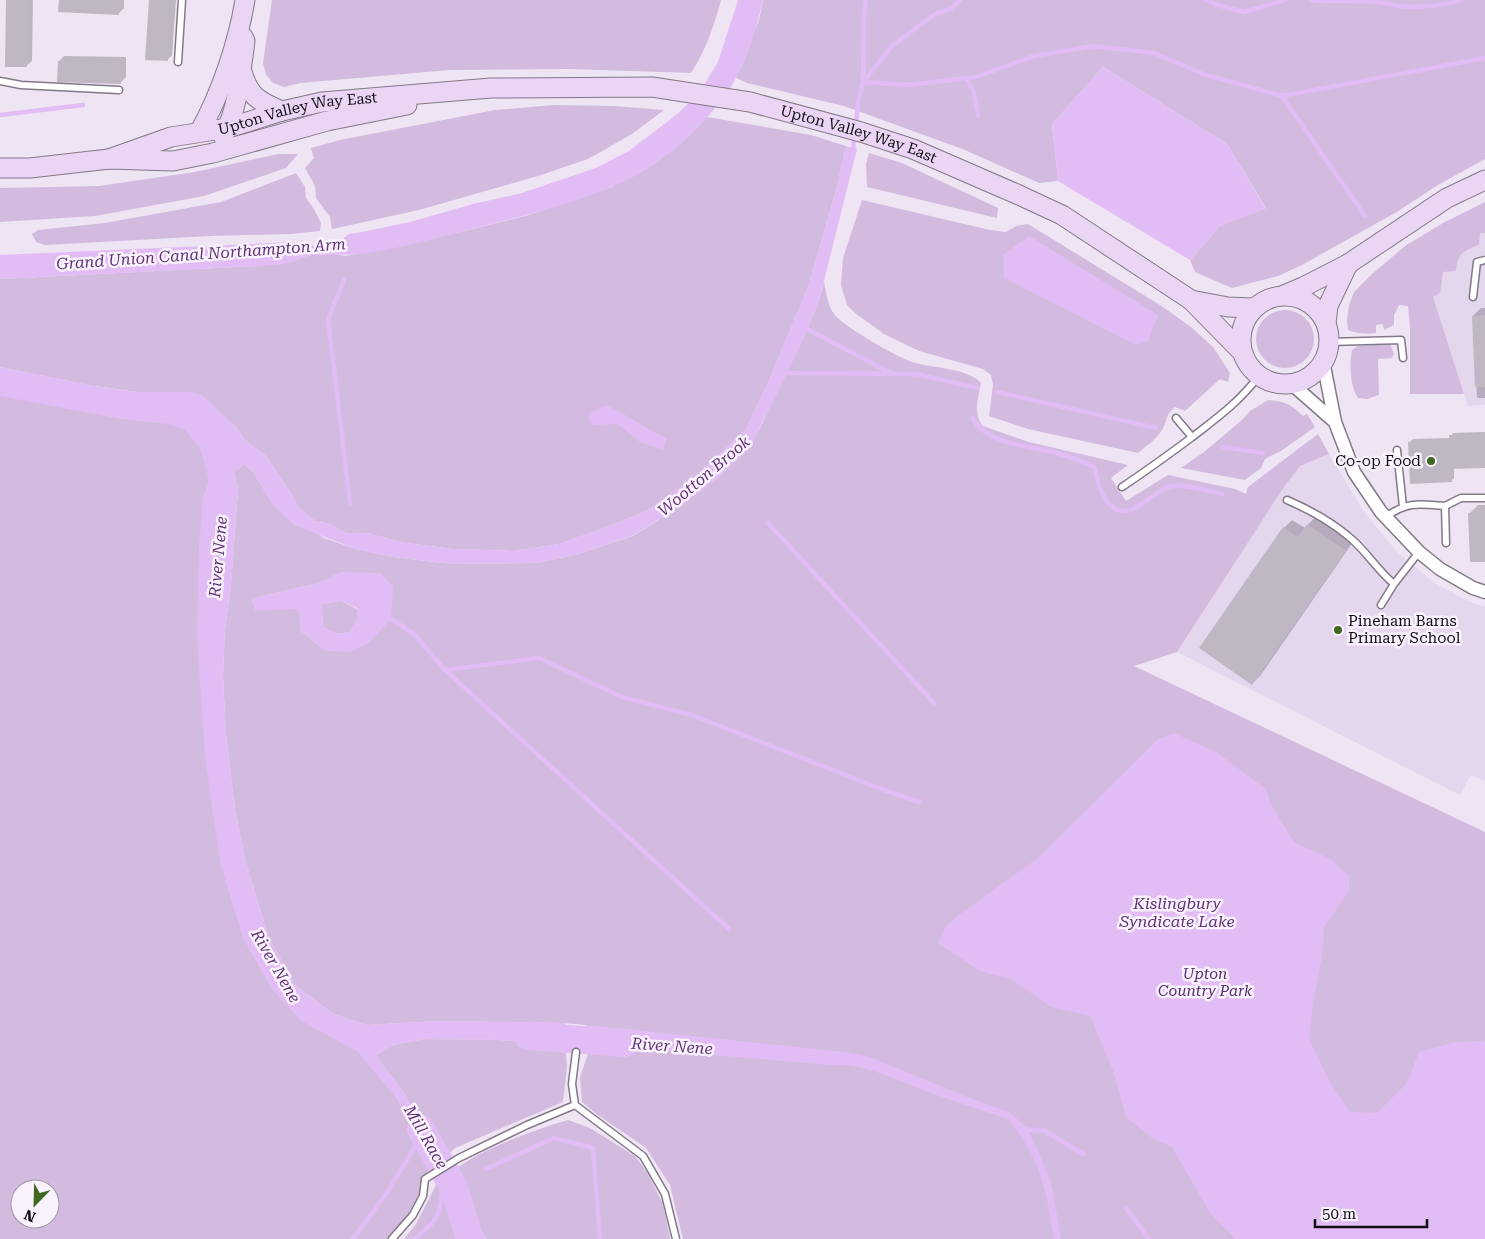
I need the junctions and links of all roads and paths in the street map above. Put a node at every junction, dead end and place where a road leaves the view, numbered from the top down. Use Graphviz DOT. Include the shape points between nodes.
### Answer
graph roads {
  1 [pos="182,0"];
  2 [pos="245,0"];
  3 [pos="240,26"];
  4 [pos="178,62"];
  5 [pos="241,69"];
  6 [pos="0,81"];
  7 [pos="491,88"];
  8 [pos="119,90"];
  9 [pos="282,111"];
  10 [pos="228,128"];
  11 [pos="200,131"];
  12 [pos="213,152"];
  13 [pos="110,160"];
  14 [pos="0,168"];
  15 [pos="1485,180"];
  16 [pos="1485,260"];
  17 [pos="1348,264"];
  18 [pos="1284,295"];
  19 [pos="1472,297"];
  20 [pos="1191,300"];
  21 [pos="1253,308"];
  22 [pos="1328,332"];
  23 [pos="1242,351"];
  24 [pos="1403,358"];
  25 [pos="1324,360"];
  26 [pos="1258,376"];
  27 [pos="1293,385"];
  28 [pos="1176,418"];
  29 [pos="1335,422"];
  30 [pos="1192,437"];
  31 [pos="1397,450"];
  32 [pos="1122,487"];
  33 [pos="1485,498"];
  34 [pos="1287,500"];
  35 [pos="1445,506"];
  36 [pos="1403,507"];
  37 [pos="1386,518"];
  38 [pos="1446,543"];
  39 [pos="1419,552"];
  40 [pos="1394,584"];
  41 [pos="1485,592"];
  42 [pos="1380,605"];
  43 [pos="576,1052"];
  44 [pos="575,1105"];
  45 [pos="392,1239"];
  46 [pos="676,1239"];
  1 -- 4 [label="lane"];
  2 -- 3 [label="street"];
  3 -- 5 [label="street" via="245,41"];
  3 -- 11 [label="street" via="217,96"];
  5 -- 9 [label="street" via="252,94 263,104"];
  5 -- 10 [label="street"];
  6 -- 8 [label="lane"];
  7 -- 9 [label="street, Upton Valley Way East" via="322,102"];
  7 -- 12 [label="street, Upton Valley Way East" via="327,121"];
  7 -- 20 [label="street, Upton Valley Way East" via="652,87 750,102 811,118 913,149 1062,215"];
  9 -- 10 [label="street, Upton Valley Way East"];
  10 -- 11 [label="street, Upton Valley Way East"];
  10 -- 12 [label="street"];
  11 -- 13 [label="street, Upton Valley Way East" via="171,137"];
  12 -- 13 [label="street, Upton Valley Way East" via="173,160"];
  13 -- 14 [label="street, Upton Valley Way East"];
  15 -- 17 [label="street" via="1447,198"];
  16 -- 19 [label="lane" via="1477,262"];
  17 -- 18 [label="street"];
  17 -- 22 [label="street" via="1328,306"];
  18 -- 21 [label="street" via="1272,297"];
  18 -- 22 [label="street" via="1313,305 1321,314"];
  20 -- 21 [label="street, Upton Valley Way East"];
  20 -- 23 [label="street, Upton Valley Way East"];
  21 -- 23 [label="street" via="1242,328"];
  22 -- 24 [label="lane" via="1401,340"];
  22 -- 25 [label="street"];
  23 -- 26 [label="street"];
  25 -- 27 [label="street" via="1317,371"];
  25 -- 29 [label="street"];
  26 -- 27 [label="street" via="1267,381"];
  26 -- 30 [label="lane" via="1227,411"];
  27 -- 29 [label="street"];
  28 -- 30 [label="lane"];
  29 -- 37 [label="street" via="1354,472"];
  30 -- 32 [label="lane"];
  31 -- 36 [label="lane"];
  33 -- 35 [label="lane" via="1460,498"];
  34 -- 40 [label="lane" via="1349,536"];
  35 -- 36 [label="lane" via="1413,504"];
  35 -- 38 [label="lane"];
  36 -- 37 [label="lane"];
  37 -- 39 [label="street"];
  39 -- 40 [label="lane"];
  39 -- 41 [label="street" via="1440,569"];
  40 -- 42 [label="lane"];
  43 -- 44 [label="lane" via="572,1084"];
  44 -- 45 [label="lane" via="459,1158 425,1180 423,1196 413,1215"];
  44 -- 46 [label="lane" via="642,1156 665,1194"];
}
